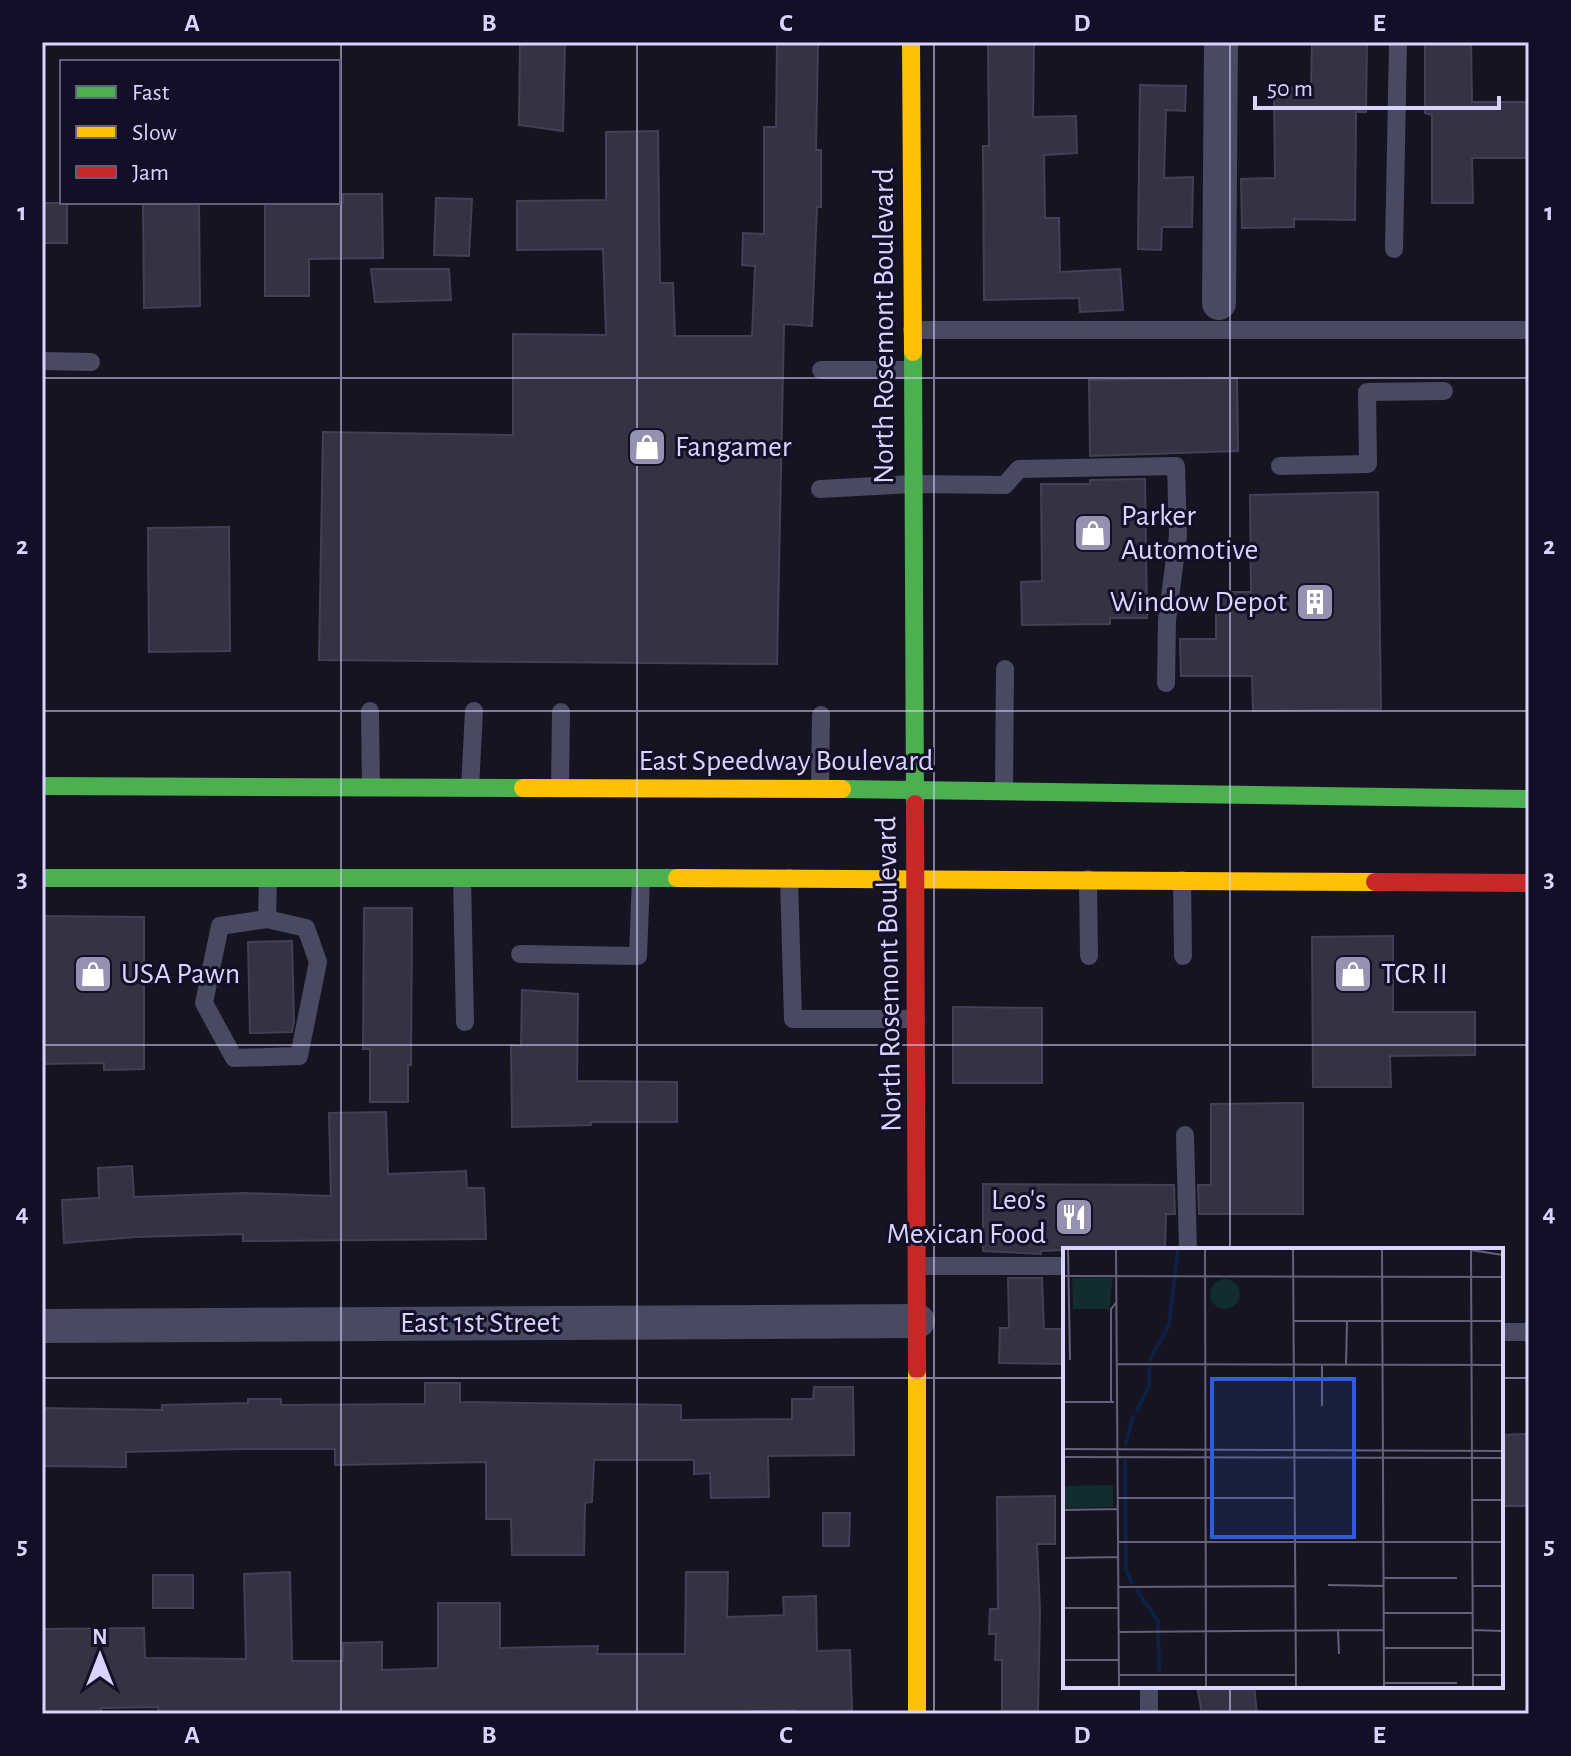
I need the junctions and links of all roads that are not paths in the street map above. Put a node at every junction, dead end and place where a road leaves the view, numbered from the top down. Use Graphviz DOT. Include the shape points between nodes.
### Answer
graph roads {
  1 [pos="911,42"];
  2 [pos="1221,42"];
  3 [pos="1398,42"];
  4 [pos="1394,249"];
  5 [pos="1219,303"];
  6 [pos="912,330"];
  7 [pos="1529,330"];
  8 [pos="42,361"];
  9 [pos="91,362"];
  10 [pos="821,370"];
  11 [pos="913,370"];
  12 [pos="1444,391"];
  13 [pos="1280,466"];
  14 [pos="913,484"];
  15 [pos="820,489"];
  16 [pos="1005,669"];
  17 [pos="1166,683"];
  18 [pos="370,711"];
  19 [pos="474,711"];
  20 [pos="561,712"];
  21 [pos="821,715"];
  22 [pos="42,786"];
  23 [pos="371,787"];
  24 [pos="470,788"];
  25 [pos="560,788"];
  26 [pos="820,789"];
  27 [pos="915,789"];
  28 [pos="1004,790"];
  29 [pos="1529,799"];
  30 [pos="42,878"];
  31 [pos="268,878"];
  32 [pos="462,878"];
  33 [pos="641,878"];
  34 [pos="789,878"];
  35 [pos="914,878"];
  36 [pos="1088,879"];
  37 [pos="1182,880"];
  38 [pos="1529,883"];
  39 [pos="267,919"];
  40 [pos="520,954"];
  41 [pos="1089,956"];
  42 [pos="1183,956"];
  43 [pos="916,1019"];
  44 [pos="465,1022"];
  45 [pos="1185,1135"];
  46 [pos="1188,1248"];
  47 [pos="918,1266"];
  48 [pos="1062,1266"];
  49 [pos="918,1321"];
  50 [pos="42,1326"];
  51 [pos="1503,1332"];
  52 [pos="1529,1332"];
  53 [pos="1149,1688"];
  54 [pos="917,1714"];
  55 [pos="1149,1714"];
  1 -- 6 [label="main road, North Rosemont Boulevard"];
  2 -- 5 [label="street"];
  3 -- 4 [label="lane"];
  6 -- 7 [label="lane"];
  6 -- 11 [label="main road, North Rosemont Boulevard"];
  8 -- 9 [label="lane"];
  10 -- 11 [label="lane"];
  11 -- 14 [label="main road, North Rosemont Boulevard"];
  12 -- 13 [label="lane" via="1367,392 1368,464"];
  14 -- 15 [label="lane"];
  14 -- 17 [label="lane" via="1005,485 1019,469 1176,466 1178,535 1167,620"];
  14 -- 27 [label="main road, North Rosemont Boulevard"];
  16 -- 28 [label="lane"];
  18 -- 23 [label="lane"];
  19 -- 24 [label="lane"];
  20 -- 25 [label="lane"];
  21 -- 26 [label="lane"];
  22 -- 23 [label="main road, East Speedway Boulevard"];
  23 -- 24 [label="main road, East Speedway Boulevard"];
  24 -- 25 [label="main road, East Speedway Boulevard"];
  25 -- 26 [label="main road, East Speedway Boulevard"];
  26 -- 27 [label="main road, East Speedway Boulevard"];
  27 -- 28 [label="main road, East Speedway Boulevard"];
  27 -- 35 [label="main road, North Rosemont Boulevard"];
  28 -- 29 [label="main road, East Speedway Boulevard"];
  30 -- 31 [label="main road"];
  31 -- 32 [label="main road"];
  31 -- 39 [label="lane"];
  32 -- 33 [label="main road"];
  32 -- 44 [label="lane"];
  33 -- 34 [label="main road"];
  33 -- 40 [label="lane" via="638,956"];
  34 -- 35 [label="main road"];
  34 -- 43 [label="lane" via="793,1019"];
  35 -- 36 [label="main road"];
  35 -- 43 [label="main road, North Rosemont Boulevard"];
  36 -- 37 [label="main road"];
  36 -- 41 [label="lane"];
  37 -- 38 [label="main road"];
  37 -- 42 [label="lane"];
  39 -- 39 [label="lane" via="306,928 318,962 299,1056 234,1058 204,1003 220,926"];
  43 -- 47 [label="main road, North Rosemont Boulevard"];
  45 -- 46 [label="lane"];
  47 -- 48 [label="lane"];
  47 -- 49 [label="main road, North Rosemont Boulevard"];
  49 -- 50 [label="street, East 1st Street"];
  49 -- 54 [label="main road, North Rosemont Boulevard"];
  51 -- 52 [label="lane"];
  53 -- 55 [label="lane"];
}
